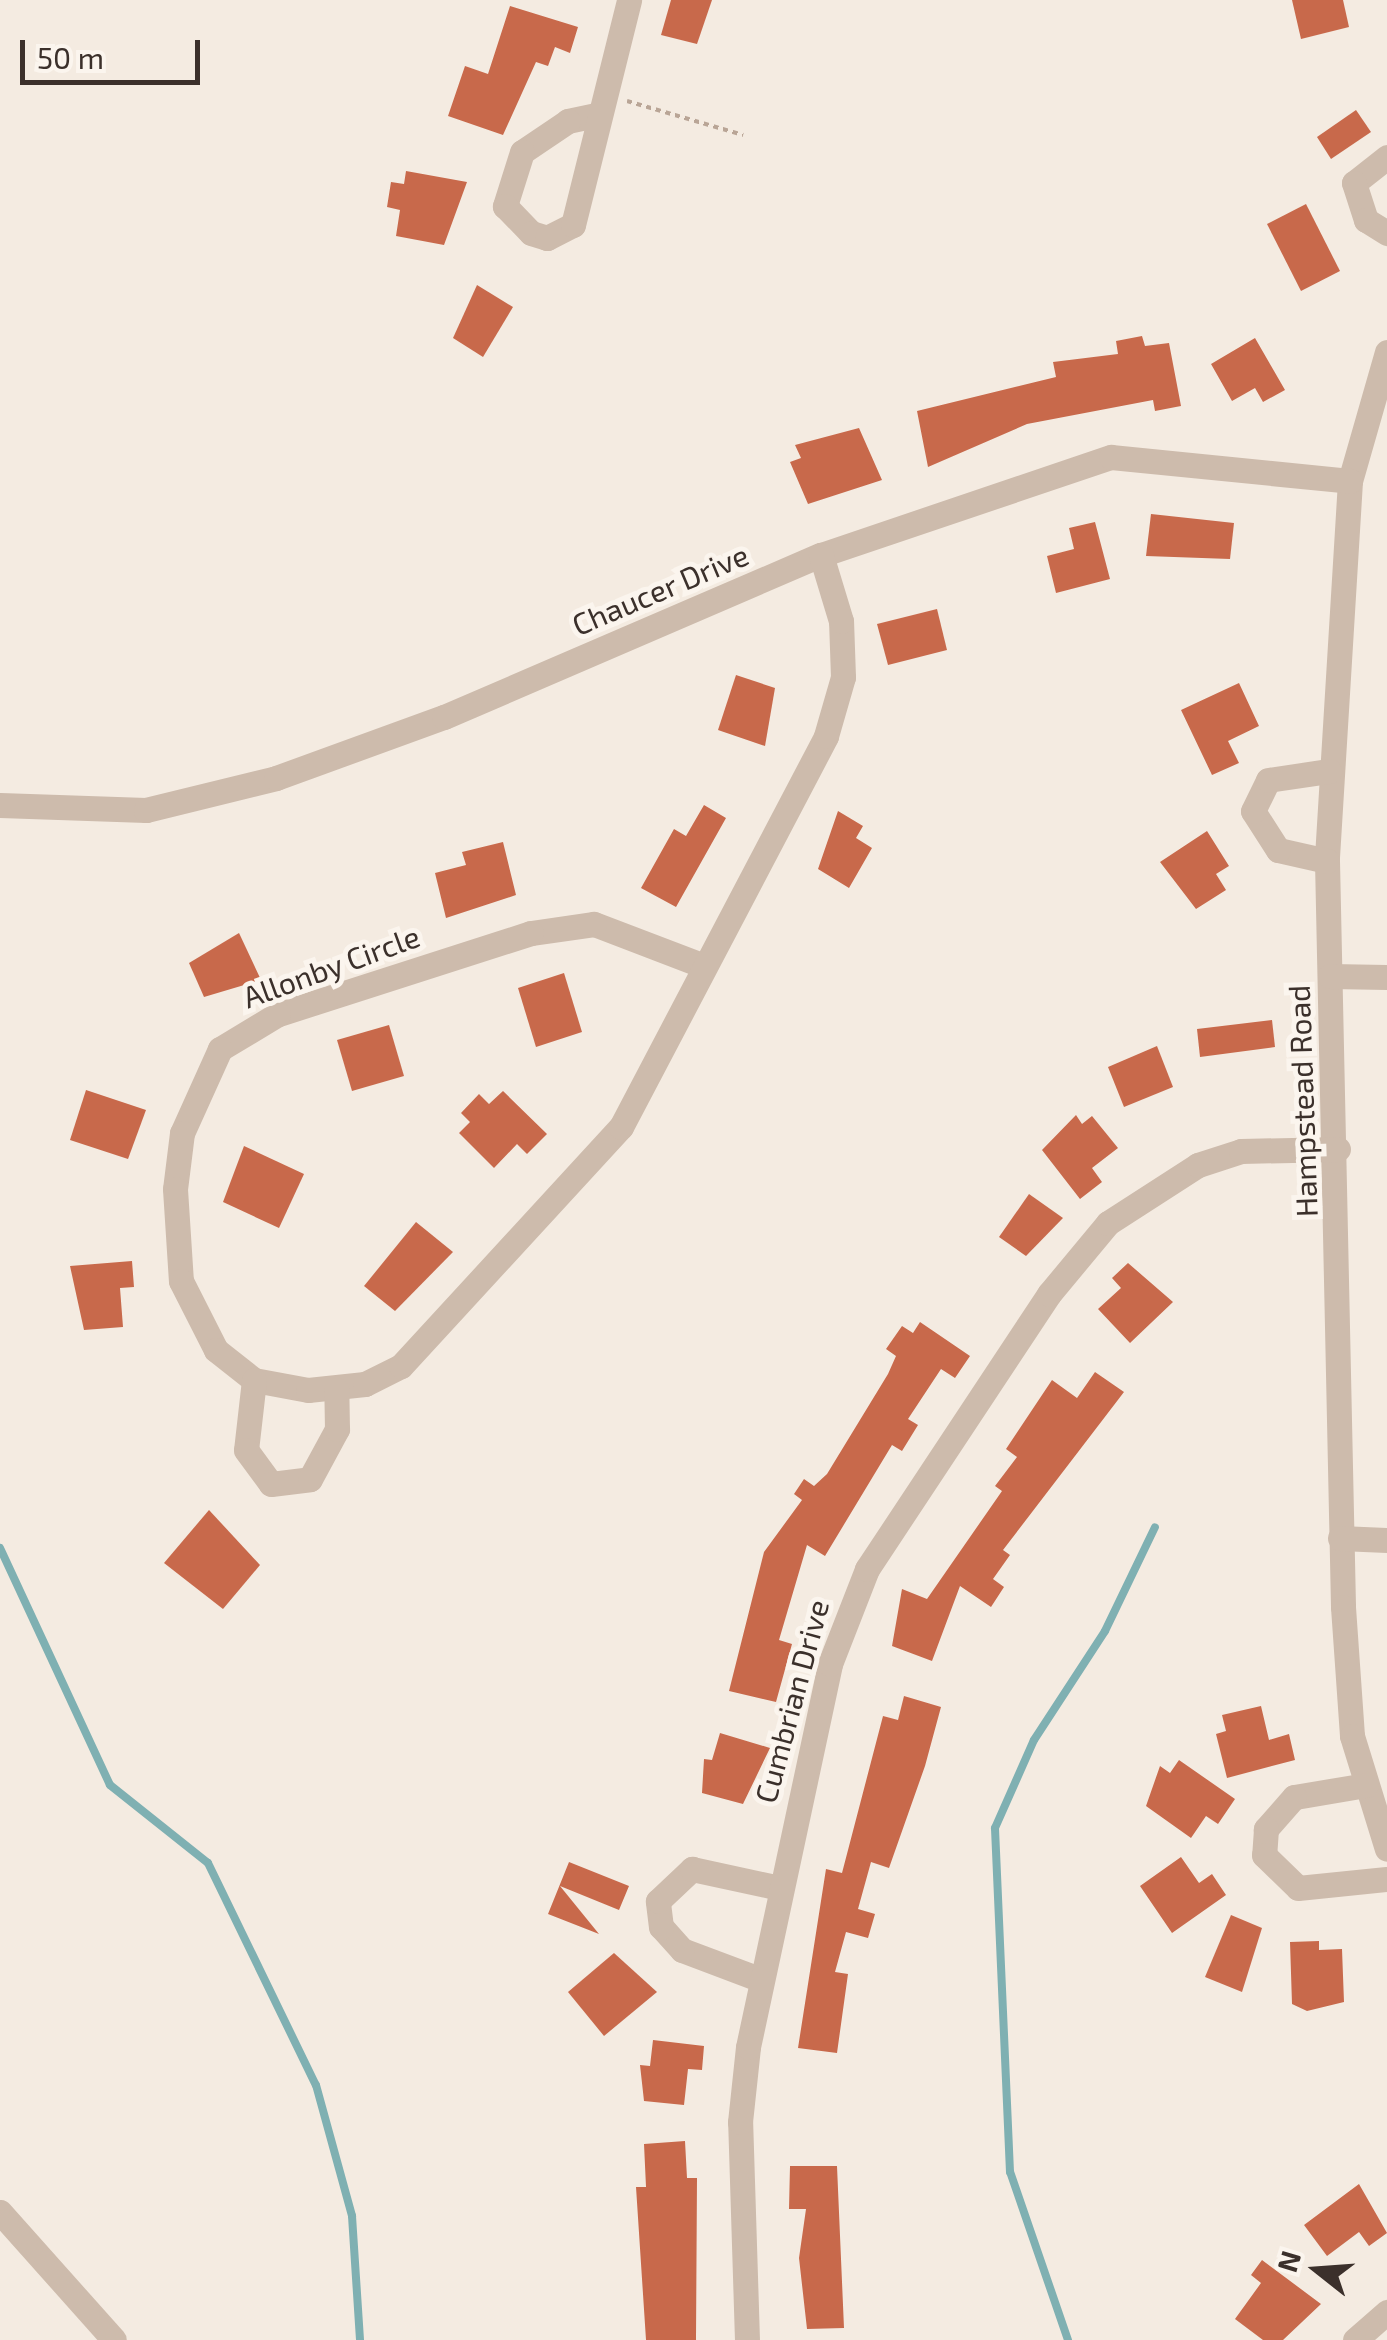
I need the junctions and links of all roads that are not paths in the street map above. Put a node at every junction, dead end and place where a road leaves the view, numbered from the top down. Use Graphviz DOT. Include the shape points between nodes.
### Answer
graph roads {
  1 [pos="628,0"];
  2 [pos="598,104"];
  3 [pos="1387,157"];
  4 [pos="1387,232"];
  5 [pos="1387,352"];
  6 [pos="1350,481"];
  7 [pos="821,556"];
  8 [pos="1329,771"];
  9 [pos="0,804"];
  10 [pos="1327,862"];
  11 [pos="704,966"];
  12 [pos="1330,976"];
  13 [pos="1387,977"];
  14 [pos="1338,1149"];
  15 [pos="254,1380"];
  16 [pos="336,1390"];
  17 [pos="1340,1538"];
  18 [pos="1387,1540"];
  19 [pos="1366,1785"];
  20 [pos="1387,1849"];
  21 [pos="1387,1879"];
  22 [pos="775,1887"];
  23 [pos="759,1979"];
  24 [pos="0,2212"];
  25 [pos="1387,2312"];
  26 [pos="114,2340"];
  27 [pos="747,2340"];
  28 [pos="1356,2340"];
  1 -- 2 [label="street"];
  2 -- 2 [label="street" via="522,152 504,206 531,234 547,238 573,225 598,138"];
  3 -- 4 [label="street" via="1354,182 1366,220"];
  5 -- 6 [label="street, Hampstead Road"];
  6 -- 7 [label="street, Chaucer Drive" via="1111,457"];
  6 -- 8 [label="street, Hampstead Road"];
  7 -- 9 [label="street, Chaucer Drive" via="444,718 276,778 146,810"];
  7 -- 11 [label="street" via="841,621 842,678 826,736"];
  8 -- 10 [label="street, Hampstead Road"];
  8 -- 10 [label="street" via="1268,780 1253,811 1278,850"];
  10 -- 12 [label="street, Hampstead Road"];
  11 -- 15 [label="street, Allonby Circle" via="594,924 531,932 278,1014 220,1050 182,1133 181,1281 216,1350"];
  11 -- 16 [label="street" via="647,1086 546,1217 400,1366"];
  12 -- 13 [label="street"];
  12 -- 14 [label="street, Hampstead Road"];
  14 -- 17 [label="street, Hampstead Road"];
  14 -- 22 [label="street, Cumbrian Drive" via="1241,1151 1198,1165 1108,1222 1049,1294 848,1608"];
  15 -- 16 [label="street"];
  15 -- 16 [label="street" via="246,1450 271,1484 310,1480 337,1430"];
  17 -- 18 [label="street"];
  17 -- 19 [label="street, Hampstead Road" via="1352,1736"];
  19 -- 20 [label="street, Hampstead Road"];
  19 -- 21 [label="street" via="1294,1797 1266,1829 1264,1854 1298,1888"];
  22 -- 23 [label="street, Cumbrian Drive"];
  22 -- 23 [label="street" via="692,1869 658,1901 662,1927 682,1950"];
  23 -- 27 [label="street, Cumbrian Drive" via="740,2122"];
  24 -- 26 [label="street"];
  25 -- 28 [label="street"];
}
